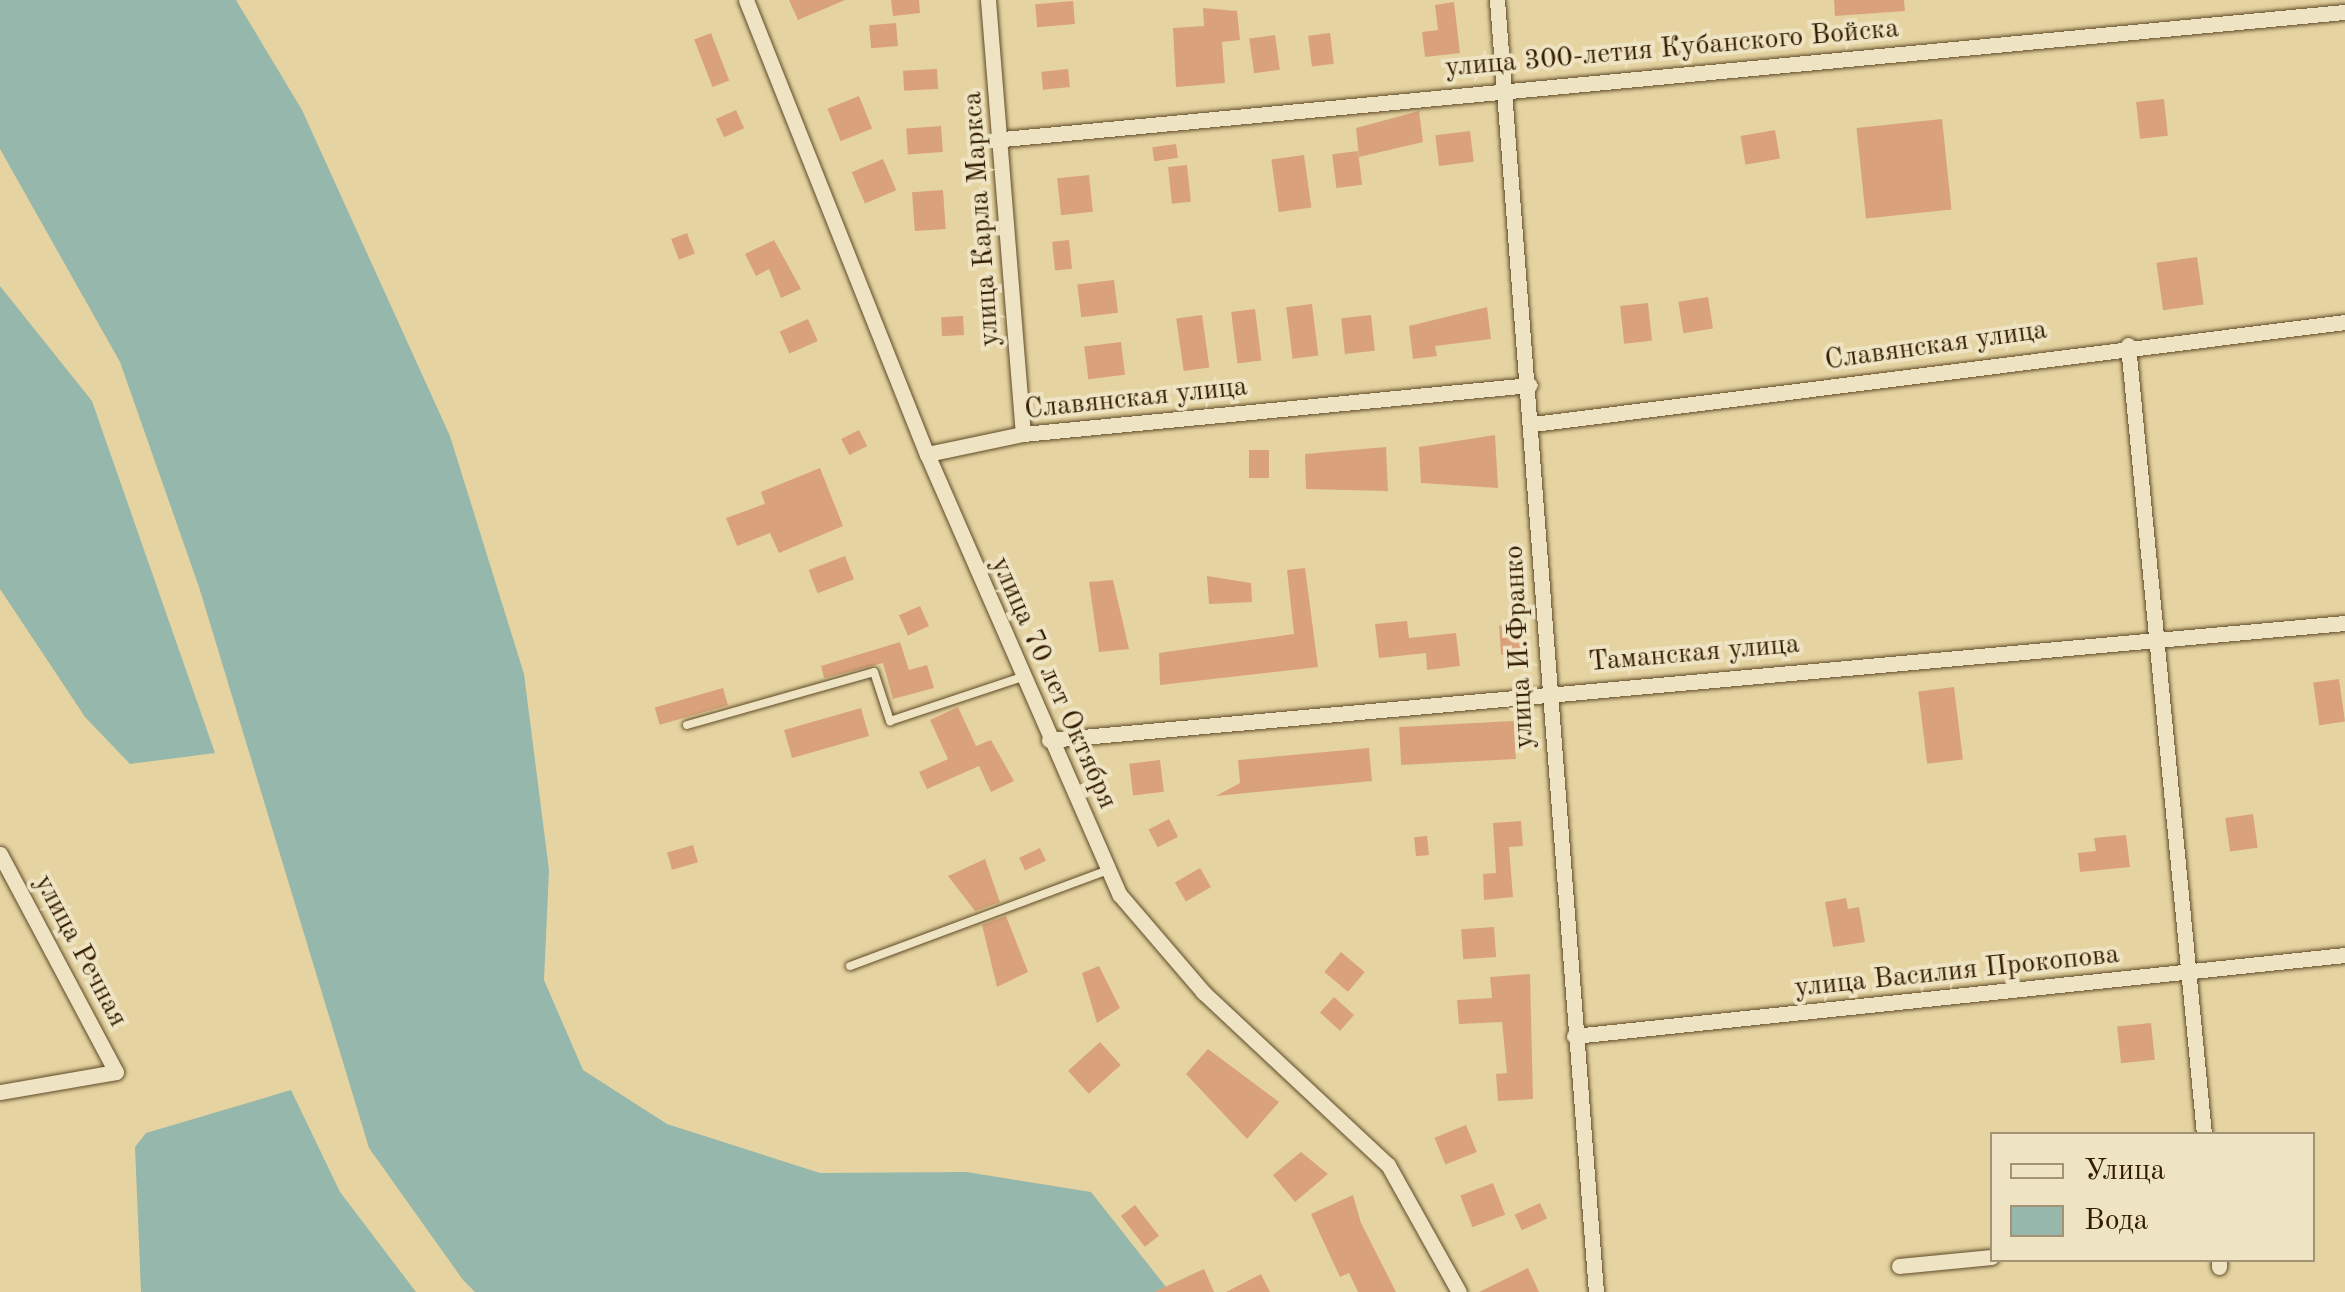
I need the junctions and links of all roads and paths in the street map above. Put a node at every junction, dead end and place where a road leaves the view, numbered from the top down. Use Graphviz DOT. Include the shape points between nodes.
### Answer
graph roads {
  1 [pos="746,0"];
  2 [pos="988,0"];
  3 [pos="1496,0"];
  4 [pos="2345,12"];
  5 [pos="1506,89"];
  6 [pos="1004,139"];
  7 [pos="2345,322"];
  8 [pos="2128,345"];
  9 [pos="1530,385"];
  10 [pos="1533,424"];
  11 [pos="1024,434"];
  12 [pos="926,454"];
  13 [pos="2345,623"];
  14 [pos="2156,636"];
  15 [pos="1022,676"];
  16 [pos="1547,694"];
  17 [pos="686,725"];
  18 [pos="1049,740"];
  19 [pos="0,854"];
  20 [pos="1108,870"];
  21 [pos="2345,955"];
  22 [pos="850,966"];
  23 [pos="2185,974"];
  24 [pos="1574,1036"];
  25 [pos="0,1092"];
  26 [pos="2204,1132"];
  27 [pos="1990,1256"];
  28 [pos="1899,1266"];
  29 [pos="1459,1292"];
  30 [pos="1596,1292"];
  1 -- 12 [label="street, улица 70 лет Октября"];
  2 -- 6 [label="street, улица Карла Маркса"];
  3 -- 5 [label="street, улица И.Франко"];
  4 -- 5 [label="street, улица 300-летия Кубанского Войска"];
  5 -- 6 [label="street, улица 300-летия Кубанского Войска"];
  5 -- 9 [label="street, улица И.Франко"];
  6 -- 11 [label="street, улица Карла Маркса"];
  7 -- 8 [label="street, Славянская улица"];
  8 -- 10 [label="street, Славянская улица"];
  8 -- 14 [label="street"];
  9 -- 10 [label="street, улица И.Франко"];
  9 -- 11 [label="street, Славянская улица"];
  10 -- 16 [label="street, улица И.Франко"];
  11 -- 12 [label="street, Славянская улица"];
  12 -- 15 [label="street, улица 70 лет Октября"];
  13 -- 14 [label="street, Таманская улица"];
  14 -- 16 [label="street, Таманская улица"];
  14 -- 23 [label="street"];
  15 -- 17 [label="lane" via="890,721 874,672"];
  15 -- 18 [label="street, улица 70 лет Октября"];
  16 -- 18 [label="street, Таманская улица"];
  16 -- 24 [label="street, улица И.Франко"];
  18 -- 20 [label="street, улица 70 лет Октября"];
  19 -- 25 [label="street, улица Речная" via="116,1072"];
  20 -- 22 [label="lane"];
  20 -- 29 [label="street, улица 70 лет Октября" via="1147,934 1388,1165"];
  21 -- 23 [label="street, улица Василия Прокопова"];
  23 -- 24 [label="street, улица Василия Прокопова"];
  23 -- 26 [label="street"];
  24 -- 30 [label="street, улица И.Франко"];
  27 -- 28 [label="street"];
}
